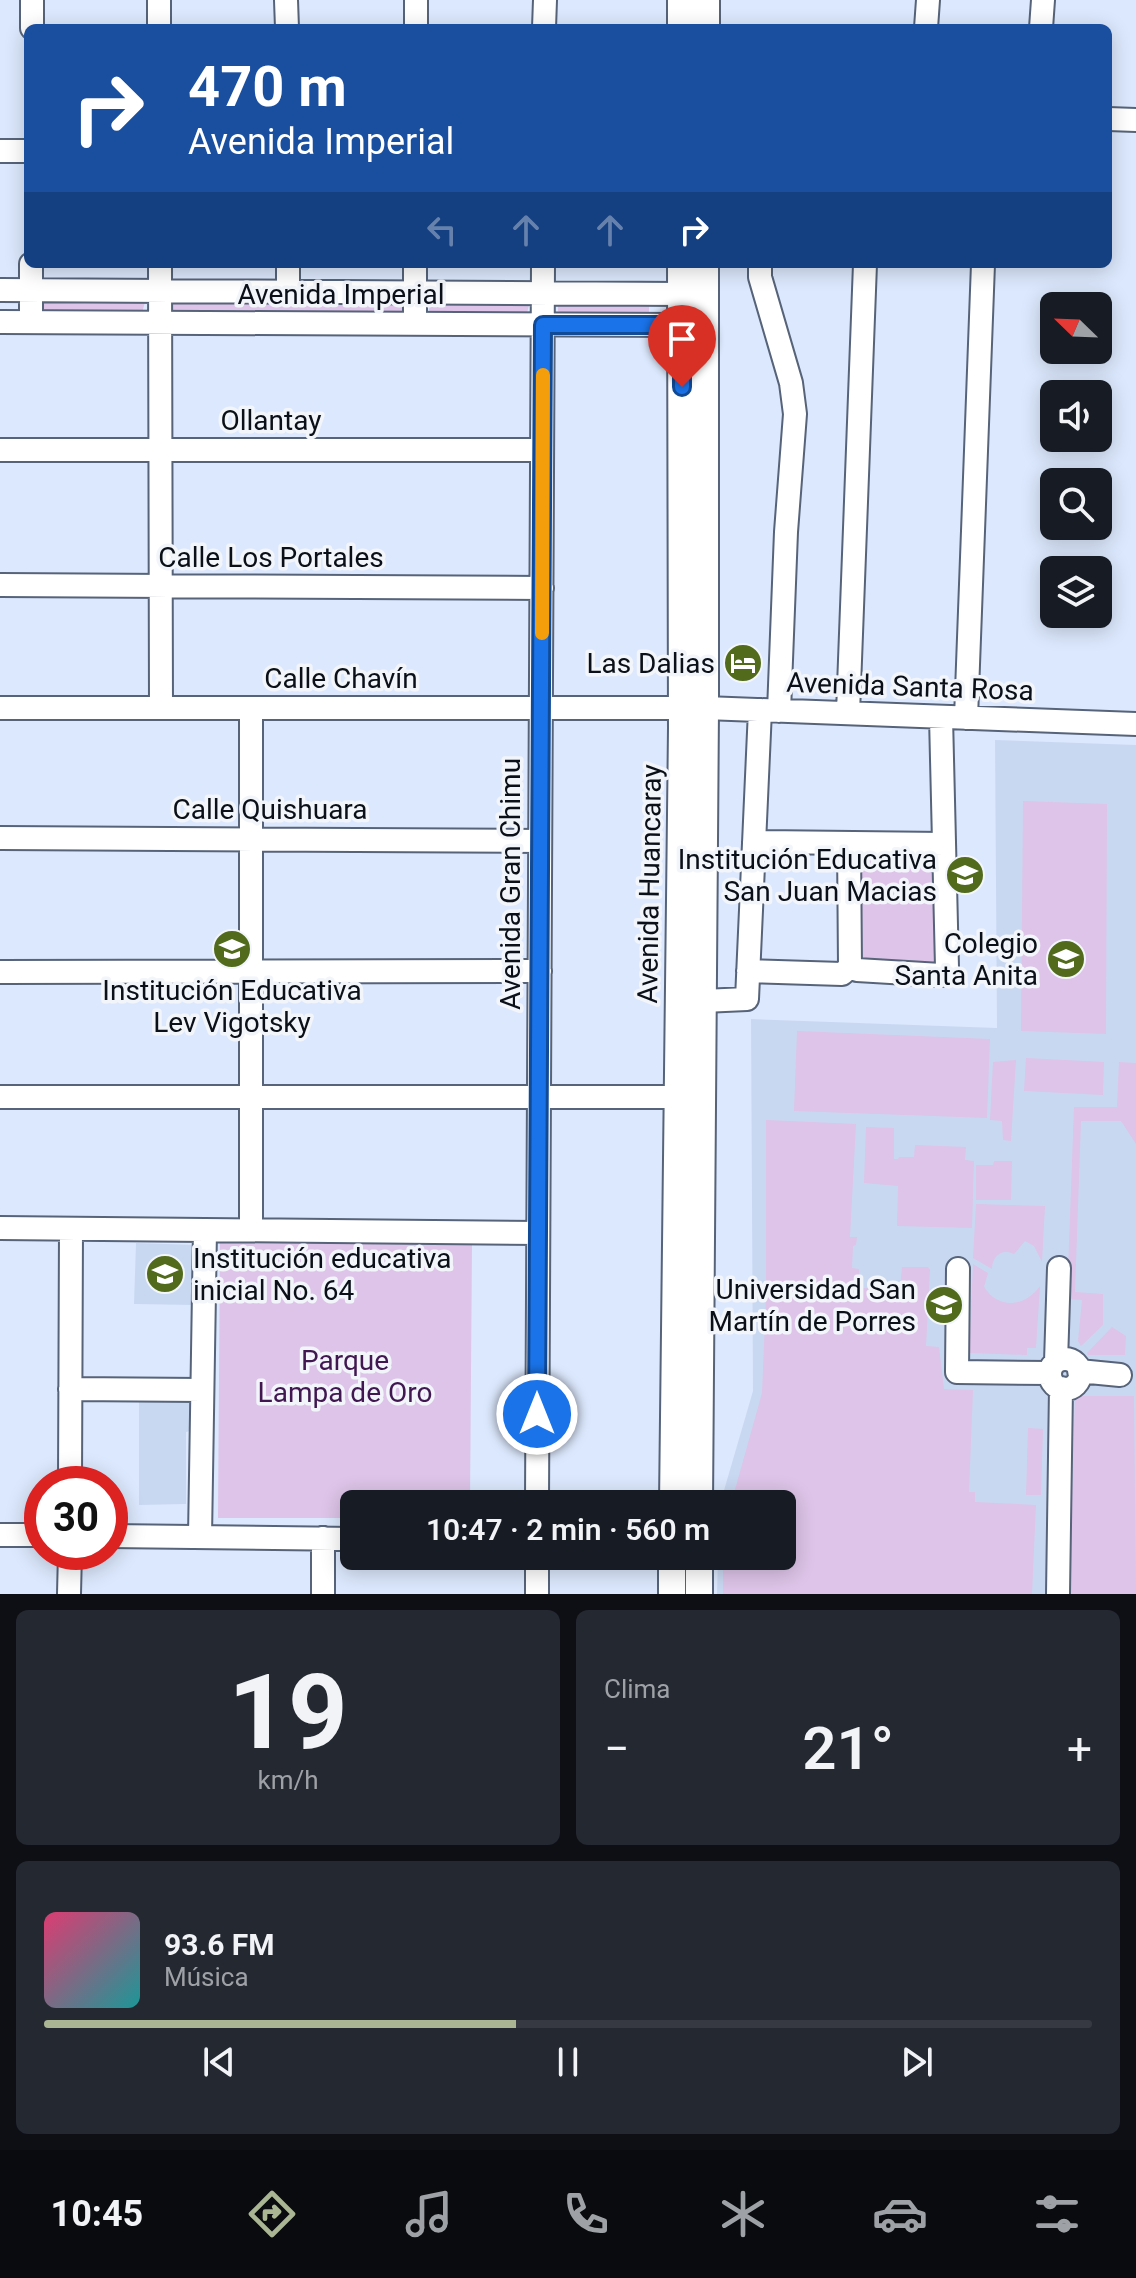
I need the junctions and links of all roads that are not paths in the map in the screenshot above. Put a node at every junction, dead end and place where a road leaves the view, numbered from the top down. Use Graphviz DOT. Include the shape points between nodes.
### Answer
graph roads {
  1 [pos="32,0"];
  2 [pos="159,0"];
  3 [pos="286,0"];
  4 [pos="416,0"];
  5 [pos="545,0"];
  6 [pos="681,0"];
  7 [pos="706,0"];
  8 [pos="928,0"];
  9 [pos="1043,0"];
  10 [pos="32,24"];
  11 [pos="159,24"];
  12 [pos="287,24"];
  13 [pos="416,24"];
  14 [pos="544,24"];
  15 [pos="681,24"];
  16 [pos="706,24"];
  17 [pos="926,24"];
  18 [pos="1041,24"];
  19 [pos="1112,119"];
  20 [pos="1136,120"];
  21 [pos="0,151"];
  22 [pos="24,151"];
  23 [pos="31,268"];
  24 [pos="160,268"];
  25 [pos="288,268"];
  26 [pos="415,268"];
  27 [pos="543,268"];
  28 [pos="681,268"];
  29 [pos="705,268"];
  30 [pos="760,268"];
  31 [pos="865,268"];
  32 [pos="983,268"];
  33 [pos="0,290"];
  34 [pos="31,290"];
  35 [pos="160,291"];
  36 [pos="288,292"];
  37 [pos="415,292"];
  38 [pos="543,294"];
  39 [pos="682,294"];
  40 [pos="0,322"];
  41 [pos="31,322"];
  42 [pos="161,323"];
  43 [pos="415,324"];
  44 [pos="543,325"];
  45 [pos="682,325"];
  46 [pos="0,450"];
  47 [pos="161,450"];
  48 [pos="542,450"];
  49 [pos="0,585"];
  50 [pos="161,586"];
  51 [pos="542,588"];
  52 [pos="542,707"];
  53 [pos="0,708"];
  54 [pos="161,708"];
  55 [pos="251,708"];
  56 [pos="694,708"];
  57 [pos="770,710"];
  58 [pos="848,713"];
  59 [pos="941,717"];
  60 [pos="966,718"];
  61 [pos="1136,724"];
  62 [pos="0,838"];
  63 [pos="252,839"];
  64 [pos="540,841"];
  65 [pos="754,842"];
  66 [pos="849,843"];
  67 [pos="944,844"];
  68 [pos="850,967"];
  69 [pos="540,971"];
  70 [pos="748,971"];
  71 [pos="0,972"];
  72 [pos="252,972"];
  73 [pos="703,1001"];
  74 [pos="538,1096"];
  75 [pos="0,1097"];
  76 [pos="678,1097"];
  77 [pos="251,1098"];
  78 [pos="0,1228"];
  79 [pos="71,1229"];
  80 [pos="205,1230"];
  81 [pos="251,1230"];
  82 [pos="538,1233"];
  83 [pos="1059,1268"];
  84 [pos="958,1269"];
  85 [pos="1056,1374"];
  86 [pos="1120,1375"];
  87 [pos="70,1389"];
  88 [pos="202,1390"];
  89 [pos="70,1466"];
  90 [pos="537,1490"];
  91 [pos="673,1490"];
  92 [pos="699,1490"];
  93 [pos="0,1535"];
  94 [pos="24,1535"];
  95 [pos="128,1536"];
  96 [pos="200,1537"];
  97 [pos="323,1538"];
  98 [pos="340,1539"];
  99 [pos="70,1570"];
  100 [pos="537,1570"];
  101 [pos="672,1570"];
  102 [pos="699,1570"];
  103 [pos="69,1594"];
  104 [pos="323,1594"];
  105 [pos="537,1594"];
  106 [pos="672,1594"];
  107 [pos="699,1594"];
  108 [pos="1058,1594"];
  1 -- 10 [label="street"];
  2 -- 11 [label="street"];
  3 -- 12 [label="street"];
  4 -- 13 [label="street"];
  5 -- 14 [label="street"];
  6 -- 15 [label="main road"];
  7 -- 16 [label="main road"];
  8 -- 17 [label="street"];
  9 -- 18 [label="street"];
  19 -- 20 [label="street"];
  21 -- 22 [label="street"];
  23 -- 34 [label="street"];
  24 -- 35 [label="street"];
  25 -- 36 [label="street"];
  26 -- 37 [label="street"];
  27 -- 38 [label="street, Avenida Gran Chimu"];
  28 -- 39 [label="main road, Avenida Huancaray"];
  29 -- 56 [label="main road, Avenida Huancaray"];
  30 -- 57 [label="street" via="795,414"];
  31 -- 58 [label="street"];
  32 -- 60 [label="street"];
  33 -- 34 [label="street, Avenida Imperial"];
  34 -- 35 [label="street, Avenida Imperial"];
  34 -- 41 [label="street"];
  35 -- 36 [label="street, Avenida Imperial"];
  35 -- 42 [label="street"];
  36 -- 37 [label="street, Avenida Imperial"];
  37 -- 38 [label="street, Avenida Imperial"];
  37 -- 43 [label="street"];
  38 -- 39 [label="street, Avenida Imperial"];
  38 -- 44 [label="street, Avenida Gran Chimu"];
  39 -- 45 [label="main road, Avenida Huancaray"];
  40 -- 41 [label="street, Avenida Imperial"];
  41 -- 42 [label="street, Avenida Imperial"];
  42 -- 43 [label="street, Avenida Imperial"];
  42 -- 47 [label="street"];
  43 -- 44 [label="street, Avenida Imperial"];
  44 -- 45 [label="street, Avenida Imperial"];
  44 -- 48 [label="street, Avenida Gran Chimu"];
  45 -- 56 [label="main road, Avenida Huancaray"];
  46 -- 47 [label="street, Ollantay"];
  47 -- 48 [label="street, Ollantay"];
  47 -- 50 [label="street"];
  48 -- 51 [label="street, Avenida Gran Chimu"];
  49 -- 50 [label="street, Calle Los Portales"];
  50 -- 51 [label="street, Calle Los Portales"];
  50 -- 54 [label="street"];
  51 -- 52 [label="street, Avenida Gran Chimu"];
  52 -- 55 [label="street, Calle Chavín"];
  52 -- 56 [label="street, Calle Chavín"];
  52 -- 64 [label="street, Avenida Gran Chimu"];
  53 -- 54 [label="street, Calle Chavín"];
  54 -- 55 [label="street, Calle Chavín"];
  55 -- 63 [label="street"];
  56 -- 57 [label="street, Avenida Santa Rosa"];
  56 -- 73 [label="main road, Avenida Huancaray"];
  56 -- 76 [label="main road, Avenida Huancaray"];
  57 -- 58 [label="street, Avenida Santa Rosa"];
  57 -- 65 [label="street"];
  58 -- 59 [label="street, Avenida Santa Rosa"];
  59 -- 60 [label="street, Avenida Santa Rosa"];
  59 -- 67 [label="street"];
  60 -- 61 [label="street, Avenida Santa Rosa"];
  62 -- 63 [label="street, Calle Quishuara"];
  63 -- 64 [label="street, Calle Quishuara"];
  63 -- 72 [label="street"];
  64 -- 69 [label="street, Avenida Gran Chimu"];
  65 -- 66 [label="street"];
  65 -- 70 [label="street"];
  66 -- 67 [label="street"];
  66 -- 68 [label="street"];
  67 -- 68 [label="street" via="945,972"];
  68 -- 70 [label="street" via="842,974"];
  69 -- 72 [label="street"];
  69 -- 74 [label="street, Avenida Gran Chimu"];
  70 -- 73 [label="street" via="747,999"];
  71 -- 72 [label="street"];
  72 -- 77 [label="street"];
  73 -- 92 [label="main road, Avenida Huancaray"];
  74 -- 76 [label="street"];
  74 -- 77 [label="street"];
  74 -- 82 [label="street, Avenida Gran Chimu"];
  75 -- 77 [label="street"];
  76 -- 91 [label="main road, Avenida Huancaray"];
  77 -- 81 [label="street"];
  78 -- 79 [label="street"];
  79 -- 80 [label="street"];
  79 -- 87 [label="street"];
  80 -- 81 [label="street"];
  80 -- 88 [label="street"];
  81 -- 82 [label="street"];
  82 -- 90 [label="street, Avenida Gran Chimu"];
  83 -- 85 [label="street"];
  84 -- 85 [label="street" via="957,1372"];
  85 -- 86 [label="street" via="1062,1359 1071,1360 1079,1371"];
  85 -- 108 [label="street"];
  87 -- 88 [label="street"];
  87 -- 89 [label="street"];
  88 -- 96 [label="street"];
  93 -- 94 [label="street"];
  95 -- 96 [label="street"];
  96 -- 97 [label="street"];
  97 -- 98 [label="street"];
  97 -- 104 [label="street"];
  99 -- 103 [label="street"];
  100 -- 105 [label="street"];
  101 -- 106 [label="main road"];
  102 -- 107 [label="main road"];
}
